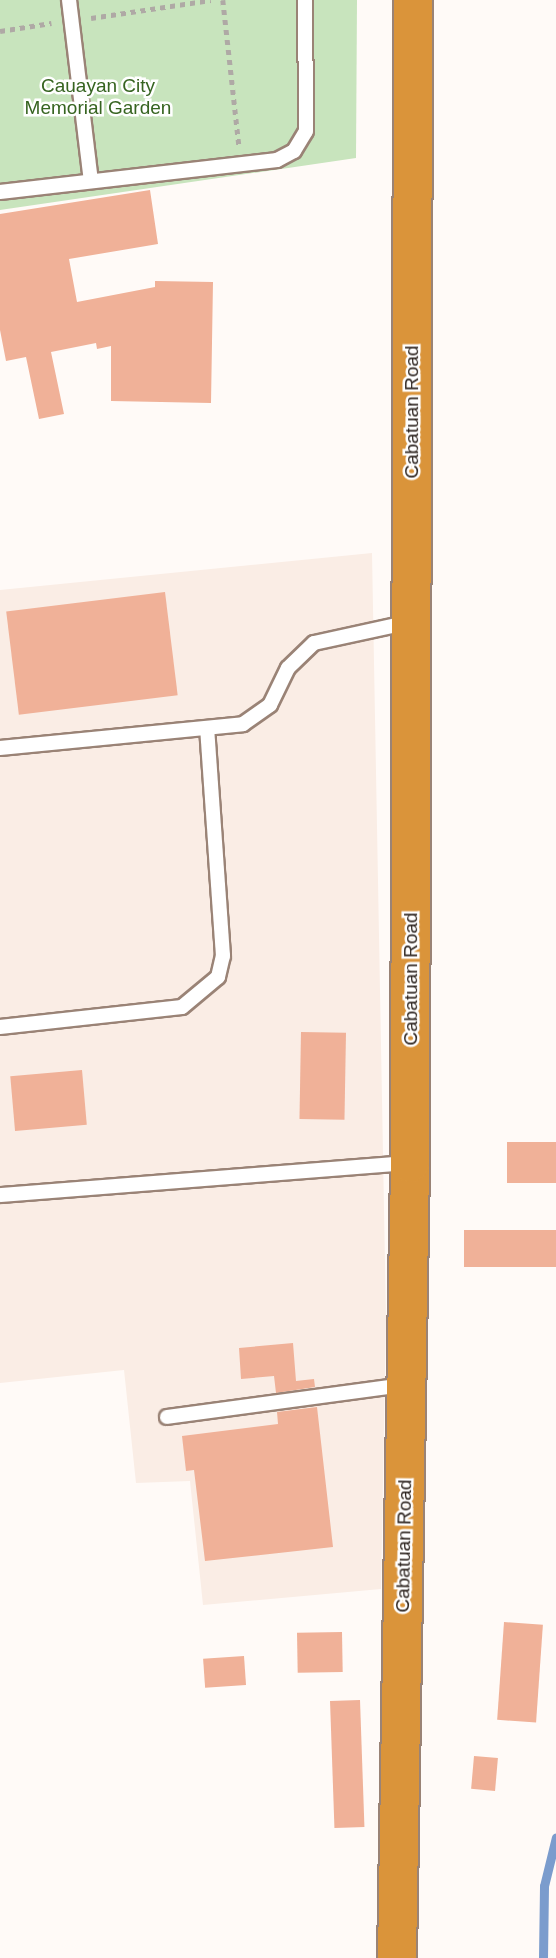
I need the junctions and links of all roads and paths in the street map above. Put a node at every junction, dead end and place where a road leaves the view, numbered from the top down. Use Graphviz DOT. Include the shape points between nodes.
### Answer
graph roads {
  1 [pos="69,0"];
  2 [pos="211,0"];
  3 [pos="223,0"];
  4 [pos="305,0"];
  5 [pos="413,0"];
  6 [pos="72,20"];
  7 [pos="0,31"];
  8 [pos="241,164"];
  9 [pos="91,181"];
  10 [pos="0,192"];
  11 [pos="411,622"];
  12 [pos="207,729"];
  13 [pos="0,748"];
  14 [pos="0,1027"];
  15 [pos="410,1163"];
  16 [pos="0,1195"];
  17 [pos="407,1385"];
  18 [pos="167,1417"];
  19 [pos="397,1958"];
  1 -- 6 [label="lane"];
  2 -- 6 [label="path"];
  3 -- 8 [label="path"];
  4 -- 8 [label="lane" via="306,131 285,155"];
  5 -- 11 [label="highway, Cabatuan Road"];
  6 -- 7 [label="path"];
  6 -- 9 [label="lane"];
  8 -- 9 [label="lane"];
  9 -- 10 [label="lane"];
  11 -- 12 [label="lane" via="314,643 299,654 279,692 258,715"];
  11 -- 15 [label="highway, Cabatuan Road"];
  12 -- 13 [label="lane"];
  12 -- 14 [label="lane" via="223,956 218,977 182,1007"];
  15 -- 16 [label="lane"];
  15 -- 17 [label="highway, Cabatuan Road"];
  17 -- 18 [label="lane"];
  17 -- 19 [label="highway, Cabatuan Road"];
}
